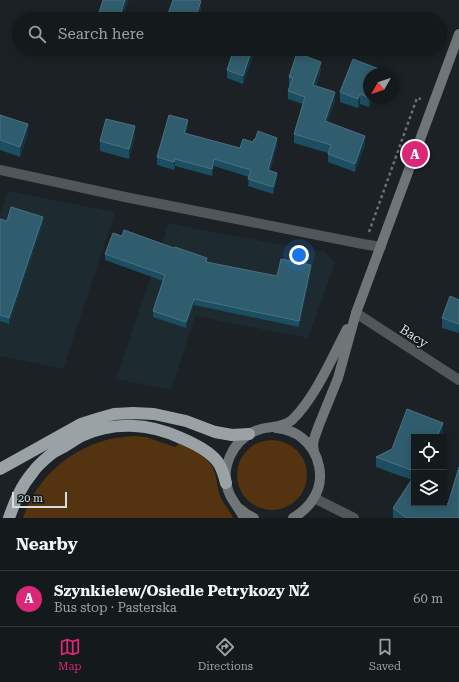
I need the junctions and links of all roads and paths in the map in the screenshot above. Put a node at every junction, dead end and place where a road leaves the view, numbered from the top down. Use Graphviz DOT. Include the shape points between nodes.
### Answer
graph roads {
  1 [pos="458,40"];
  2 [pos="0,170"];
  3 [pos="381,247"];
  4 [pos="356,313"];
  5 [pos="459,380"];
  6 [pos="274,428"];
  7 [pos="249,434"];
  8 [pos="314,452"];
  9 [pos="0,469"];
  10 [pos="226,483"];
  11 [pos="314,498"];
  12 [pos="236,504"];
  13 [pos="9,518"];
  14 [pos="244,518"];
  15 [pos="254,518"];
  16 [pos="293,518"];
  17 [pos="354,518"];
  1 -- 3 [label="main road"];
  2 -- 3 [label="street"];
  3 -- 4 [label="main road"];
  4 -- 5 [label="street, Bacy"];
  4 -- 6 [label="main road" via="306,403 291,421"];
  4 -- 8 [label="main road" via="338,378 314,439"];
  6 -- 7 [label="main road" via="261,429"];
  6 -- 8 [label="main road" via="284,429 302,437"];
  7 -- 9 [label="highway" via="215,432 186,421 154,414 114,414 81,424"];
  7 -- 10 [label="main road" via="238,443 230,455"];
  8 -- 11 [label="main road" via="319,463 320,475 319,487"];
  10 -- 12 [label="main road"];
  10 -- 13 [label="highway" via="218,461 191,442 153,428 108,428 80,436 50,455 24,484"];
  11 -- 16 [label="main road" via="305,510"];
  11 -- 17 [label="street"];
  12 -- 14 [label="main road"];
  12 -- 15 [label="main road"];
}
